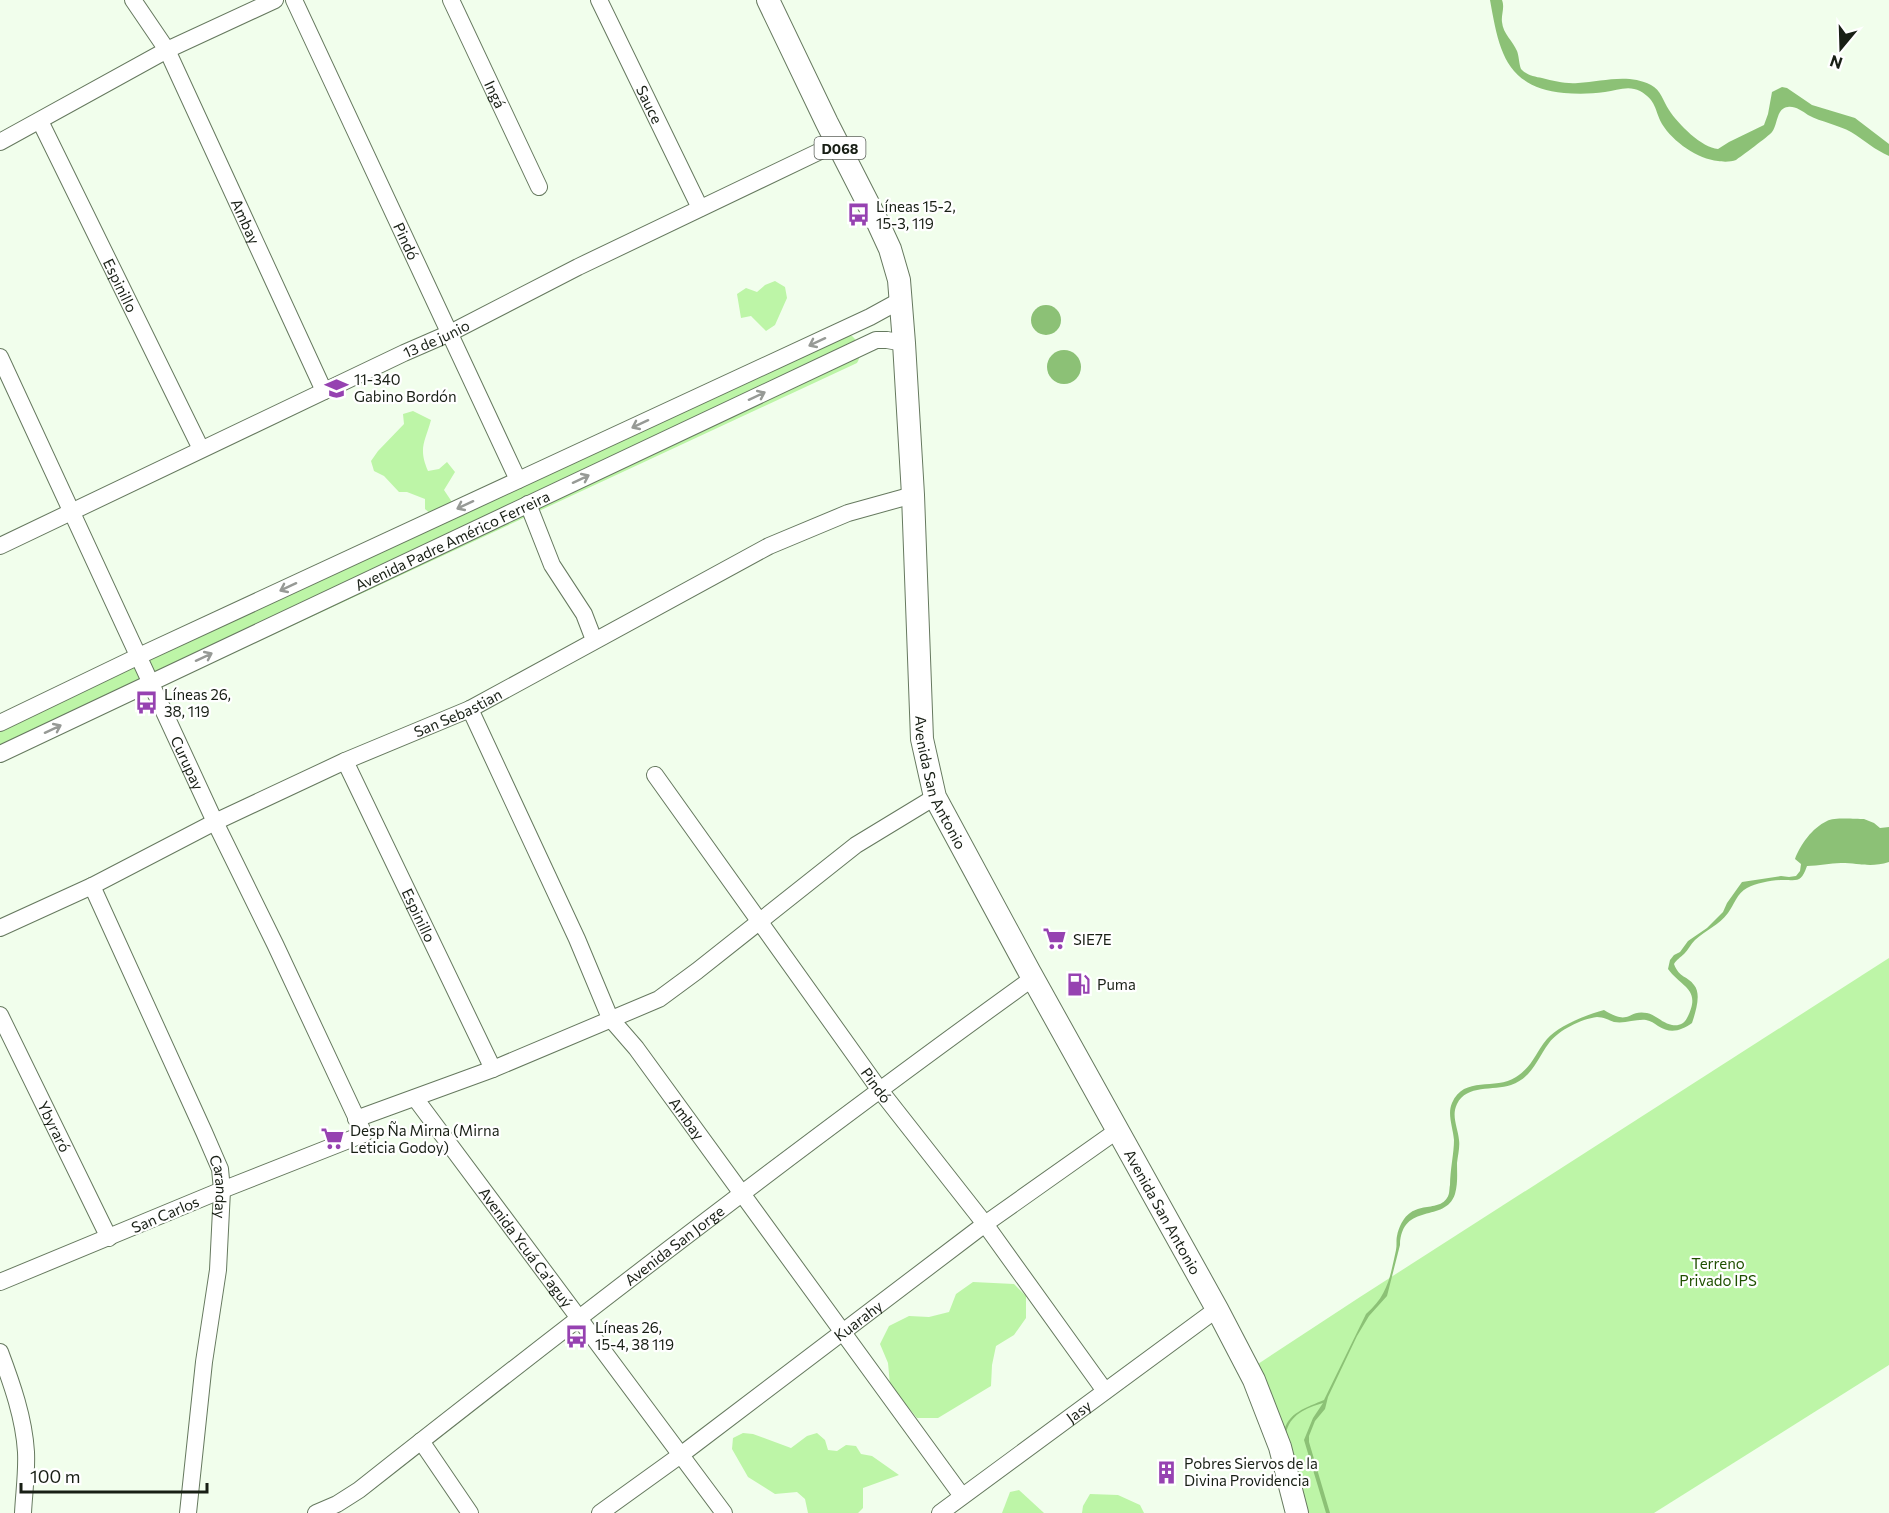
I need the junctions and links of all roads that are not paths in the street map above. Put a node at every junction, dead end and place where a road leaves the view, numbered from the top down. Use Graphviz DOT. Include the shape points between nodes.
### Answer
graph roads {
  1 [pos="133,0"];
  2 [pos="275,0"];
  3 [pos="294,0"];
  4 [pos="451,0"];
  5 [pos="599,0"];
  6 [pos="768,0"];
  7 [pos="167,50"];
  8 [pos="40,121"];
  9 [pos="0,142"];
  10 [pos="837,143"];
  11 [pos="539,187"];
  12 [pos="700,208"];
  13 [pos="901,300"];
  14 [pos="870,317"];
  15 [pos="450,333"];
  16 [pos="876,340"];
  17 [pos="904,344"];
  18 [pos="0,357"];
  19 [pos="324,391"];
  20 [pos="201,449"];
  21 [pos="518,480"];
  22 [pos="913,495"];
  23 [pos="528,504"];
  24 [pos="72,513"];
  25 [pos="0,546"];
  26 [pos="594,640"];
  27 [pos="139,656"];
  28 [pos="152,682"];
  29 [pos="471,709"];
  30 [pos="0,723"];
  31 [pos="0,754"];
  32 [pos="345,761"];
  33 [pos="655,775"];
  34 [pos="935,797"];
  35 [pos="215,822"];
  36 [pos="92,886"];
  37 [pos="760,921"];
  38 [pos="0,928"];
  39 [pos="1033,978"];
  40 [pos="0,1015"];
  41 [pos="610,1018"];
  42 [pos="492,1069"];
  43 [pos="879,1089"];
  44 [pos="415,1098"];
  45 [pos="360,1127"];
  46 [pos="1118,1131"];
  47 [pos="222,1190"];
  48 [pos="742,1193"];
  49 [pos="985,1224"];
  50 [pos="109,1238"];
  51 [pos="0,1282"];
  52 [pos="1217,1309"];
  53 [pos="579,1317"];
  54 [pos="842,1332"];
  55 [pos="0,1352"];
  56 [pos="1105,1392"];
  57 [pos="421,1441"];
  58 [pos="682,1454"];
  59 [pos="962,1496"];
  60 [pos="23,1513"];
  61 [pos="188,1513"];
  62 [pos="316,1513"];
  63 [pos="470,1513"];
  64 [pos="600,1513"];
  65 [pos="724,1513"];
  66 [pos="940,1513"];
  67 [pos="1297,1513"];
  1 -- 7 [label="street, Ambay"];
  2 -- 7 [label="street"];
  3 -- 15 [label="street, Pindó"];
  4 -- 11 [label="street, Ingá"];
  5 -- 12 [label="street, Sauce"];
  6 -- 10 [label="main road, Avenida San Antonio / D068"];
  7 -- 8 [label="street"];
  7 -- 19 [label="street, Ambay"];
  8 -- 9 [label="street"];
  8 -- 20 [label="street, Espinillo"];
  10 -- 12 [label="street, 13 de junio"];
  10 -- 13 [label="main road, Avenida San Antonio / D068" via="890,249"];
  12 -- 15 [label="street, 13 de junio"];
  13 -- 14 [label="street, Avenida Padre Américo Ferreira"];
  13 -- 17 [label="main road, Avenida San Antonio / D068"];
  14 -- 16 [label="street"];
  14 -- 21 [label="street, Avenida Padre Américo Ferreira, one-way"];
  15 -- 19 [label="street, 13 de junio"];
  15 -- 21 [label="street, Pindó"];
  16 -- 17 [label="street"];
  23 -- 16 [label="street, Avenida Padre Américo Ferreira, one-way"];
  17 -- 22 [label="main road, Avenida San Antonio / D068"];
  18 -- 24 [label="street, Curupay"];
  19 -- 20 [label="street, 13 de junio"];
  20 -- 24 [label="street, 13 de junio"];
  21 -- 27 [label="street, Avenida Padre Américo Ferreira, one-way"];
  22 -- 26 [label="street, San Sebastian" via="848,513 769,546"];
  22 -- 34 [label="main road, Avenida San Antonio / D068" via="922,739"];
  23 -- 26 [label="street" via="552,565 584,614"];
  28 -- 23 [label="street, Avenida Padre Américo Ferreira, one-way"];
  24 -- 25 [label="street, 13 de junio"];
  24 -- 27 [label="street, Curupay"];
  26 -- 29 [label="street, San Sebastian"];
  27 -- 28 [label="street, Curupay"];
  27 -- 30 [label="street, Avenida Padre Américo Ferreira"];
  31 -- 28 [label="street, Avenida Padre Américo Ferreira, one-way"];
  28 -- 35 [label="street, Curupay"];
  29 -- 32 [label="street, San Sebastian"];
  29 -- 41 [label="street, Ambay"];
  32 -- 35 [label="street, San Sebastian"];
  32 -- 42 [label="street, Espinillo"];
  33 -- 37 [label="street, Pindó"];
  34 -- 37 [label="street, San Carlos" via="856,845"];
  34 -- 39 [label="main road, Avenida San Antonio / D068"];
  35 -- 36 [label="street, San Sebastian"];
  35 -- 45 [label="street, Curupay"];
  36 -- 38 [label="street, San Sebastian"];
  36 -- 47 [label="street, Caranday" via="220,1169"];
  37 -- 41 [label="street, San Carlos" via="659,999"];
  37 -- 43 [label="street, Pindó"];
  39 -- 43 [label="street, Avenida San Jorge"];
  39 -- 46 [label="main road, Avenida San Antonio / D068"];
  40 -- 50 [label="street, Ybyraró"];
  41 -- 42 [label="street, San Carlos"];
  41 -- 48 [label="street, Ambay"];
  42 -- 44 [label="street, San Carlos"];
  43 -- 48 [label="street, Avenida San Jorge"];
  43 -- 49 [label="street, Pindó"];
  44 -- 45 [label="street, San Carlos"];
  44 -- 53 [label="street, Avenida Ycuá Ca'aguý"];
  45 -- 47 [label="street, San Carlos"];
  46 -- 49 [label="street, Kuarahy"];
  46 -- 52 [label="main road, Avenida San Antonio / D068"];
  47 -- 50 [label="street, San Carlos"];
  47 -- 61 [label="street, Caranday" via="219,1258"];
  48 -- 53 [label="street, Avenida San Jorge"];
  48 -- 54 [label="street, Ambay"];
  49 -- 54 [label="street, Kuarahy"];
  49 -- 56 [label="street, Pindó"];
  50 -- 51 [label="street, San Carlos"];
  52 -- 56 [label="street, Jasy"];
  52 -- 67 [label="main road, Avenida San Antonio / D068" via="1264,1404"];
  53 -- 57 [label="street, Avenida San Jorge"];
  53 -- 58 [label="street, Avenida Ycuá Ca'aguý"];
  54 -- 58 [label="street, Kuarahy"];
  54 -- 59 [label="street, Ambay"];
  55 -- 60 [label="street" via="25,1435"];
  56 -- 59 [label="street, Jasy"];
  57 -- 62 [label="street, Avenida San Jorge" via="359,1490"];
  57 -- 63 [label="street"];
  58 -- 64 [label="street, Kuarahy"];
  58 -- 65 [label="street, Avenida Ycuá Ca'aguý"];
  59 -- 66 [label="street, Jasy"];
}
